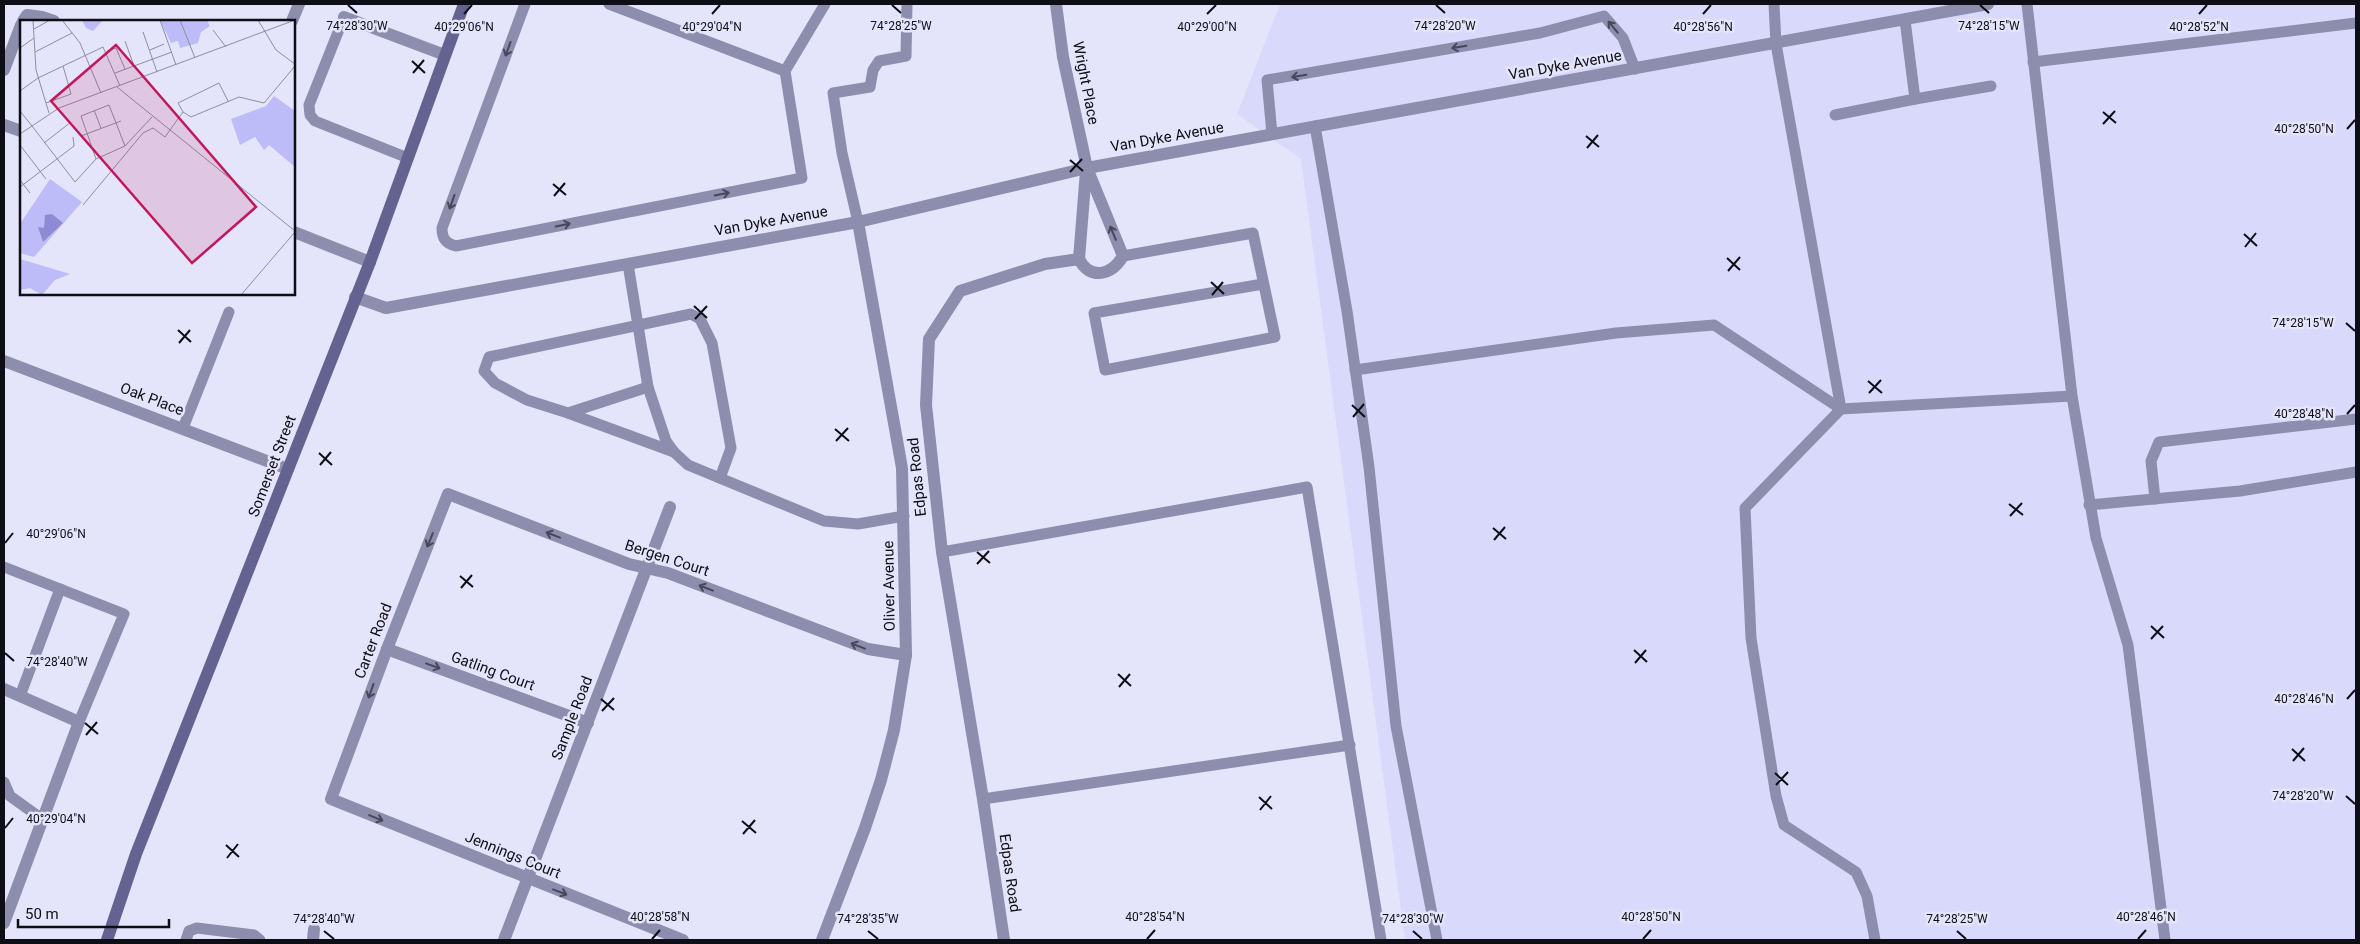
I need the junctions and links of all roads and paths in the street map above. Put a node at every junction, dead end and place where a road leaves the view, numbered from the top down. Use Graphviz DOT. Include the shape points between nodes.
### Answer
graph roads {
  1 [pos="298,4"];
  2 [pos="464,4"];
  3 [pos="525,4"];
  4 [pos="609,4"];
  5 [pos="825,4"];
  6 [pos="907,4"];
  7 [pos="1056,4"];
  8 [pos="1774,4"];
  9 [pos="1988,4"];
  10 [pos="2027,4"];
  11 [pos="1960,6"];
  12 [pos="344,17"];
  13 [pos="24,20"];
  14 [pos="51,20"];
  15 [pos="292,20"];
  16 [pos="1905,20"];
  17 [pos="2356,23"];
  18 [pos="20,27"];
  19 [pos="1776,44"];
  20 [pos="445,55"];
  21 [pos="2033,62"];
  22 [pos="1635,69"];
  23 [pos="4,70"];
  24 [pos="785,71"];
  25 [pos="1991,86"];
  26 [pos="1915,99"];
  27 [pos="1835,115"];
  28 [pos="4,124"];
  29 [pos="1315,126"];
  30 [pos="20,131"];
  31 [pos="1272,134"];
  32 [pos="408,158"];
  33 [pos="1087,168"];
  34 [pos="858,222"];
  35 [pos="295,232"];
  36 [pos="1123,256"];
  37 [pos="1079,259"];
  38 [pos="370,262"];
  39 [pos="628,264"];
  40 [pos="1263,284"];
  41 [pos="355,297"];
  42 [pos="229,312"];
  43 [pos="640,325"];
  44 [pos="4,361"];
  45 [pos="1356,370"];
  46 [pos="648,387"];
  47 [pos="2072,396"];
  48 [pos="1842,409"];
  49 [pos="568,413"];
  50 [pos="2356,418"];
  51 [pos="183,428"];
  52 [pos="674,452"];
  53 [pos="288,469"];
  54 [pos="2356,472"];
  55 [pos="720,478"];
  56 [pos="448,494"];
  57 [pos="2155,499"];
  58 [pos="2089,505"];
  59 [pos="670,507"];
  60 [pos="904,516"];
  61 [pos="942,552"];
  62 [pos="4,566"];
  63 [pos="647,569"];
  64 [pos="60,589"];
  65 [pos="387,649"];
  66 [pos="906,655"];
  67 [pos="4,689"];
  68 [pos="20,696"];
  69 [pos="78,722"];
  70 [pos="588,722"];
  71 [pos="1350,745"];
  72 [pos="4,782"];
  73 [pos="331,799"];
  74 [pos="983,799"];
  75 [pos="42,819"];
  76 [pos="527,879"];
  77 [pos="4,923"];
  78 [pos="107,940"];
  79 [pos="186,940"];
  80 [pos="260,940"];
  81 [pos="504,940"];
  82 [pos="683,940"];
  83 [pos="822,940"];
  84 [pos="1004,940"];
  85 [pos="1381,940"];
  86 [pos="1437,940"];
  87 [pos="1875,940"];
  88 [pos="2165,940"];
  1 -- 15 [label="street"];
  2 -- 20 [label="main road, Somerset Street"];
  3 -- 24 [label="lane, one-way" via="442,228 444,240 449,244 465,244 802,178"];
  4 -- 24 [label="lane"];
  5 -- 24 [label="lane"];
  6 -- 34 [label="lane" via="906,56 879,62 873,70 870,87 834,93 842,154"];
  7 -- 33 [label="street, Wright Place" via="1063,57"];
  8 -- 19 [label="lane"];
  9 -- 11 [label="street, Van Dyke Avenue"];
  10 -- 21 [label="lane"];
  11 -- 16 [label="street, Van Dyke Avenue"];
  12 -- 20 [label="street"];
  12 -- 32 [label="lane" via="309,106 310,115 315,122"];
  13 -- 14 [label="street" via="27,15"];
  16 -- 19 [label="street, Van Dyke Avenue"];
  16 -- 26 [label="lane"];
  17 -- 21 [label="lane"];
  18 -- 23 [label="street"];
  19 -- 22 [label="street, Van Dyke Avenue"];
  19 -- 48 [label="lane"];
  20 -- 32 [label="main road, Somerset Street"];
  21 -- 47 [label="lane"];
  22 -- 29 [label="street, Van Dyke Avenue"];
  22 -- 31 [label="lane, one-way" via="1623,38 1604,16 1540,33 1267,80"];
  25 -- 26 [label="lane"];
  26 -- 27 [label="lane"];
  28 -- 30 [label="street"];
  29 -- 31 [label="street, Van Dyke Avenue"];
  29 -- 45 [label="lane"];
  31 -- 33 [label="street, Van Dyke Avenue"];
  32 -- 38 [label="main road, Somerset Street"];
  33 -- 34 [label="street, Van Dyke Avenue"];
  36 -- 33 [label="street, one-way"];
  33 -- 37 [label="street"];
  34 -- 39 [label="street, Van Dyke Avenue"];
  34 -- 60 [label="street, Oliver Avenue" via="902,468"];
  35 -- 38 [label="street"];
  36 -- 37 [label="street" via="1116,267 1104,274 1087,270"];
  36 -- 40 [label="lane" via="1253,233"];
  37 -- 61 [label="street, Edpas Road" via="1045,264 960,291 929,339 926,405"];
  38 -- 41 [label="main road, Somerset Street"];
  39 -- 41 [label="street, Van Dyke Avenue" via="386,308"];
  39 -- 43 [label="lane"];
  40 -- 40 [label="lane" via="1275,336 1105,370 1094,313"];
  41 -- 53 [label="main road, Somerset Street"];
  42 -- 51 [label="lane"];
  43 -- 46 [label="lane"];
  43 -- 49 [label="lane" via="489,357 484,371 495,383 527,400"];
  43 -- 55 [label="lane" via="692,314 700,319 712,343 731,448"];
  44 -- 51 [label="street, Oak Place"];
  45 -- 48 [label="lane" via="1616,333 1714,325"];
  45 -- 86 [label="lane" via="1370,467 1396,726"];
  46 -- 49 [label="lane"];
  46 -- 52 [label="lane" via="666,441"];
  47 -- 48 [label="lane"];
  47 -- 58 [label="lane"];
  48 -- 87 [label="lane" via="1745,508 1751,638 1776,796 1784,825 1856,872 1867,896"];
  49 -- 52 [label="lane"];
  50 -- 57 [label="lane" via="2159,442 2151,461"];
  51 -- 53 [label="street, Oak Place"];
  52 -- 55 [label="lane" via="688,465"];
  53 -- 78 [label="main road, Somerset Street" via="136,854"];
  54 -- 57 [label="lane" via="2240,491"];
  55 -- 60 [label="lane" via="824,521 858,524"];
  63 -- 56 [label="street, Bergen Court, one-way"];
  56 -- 65 [label="street, Carter Road, one-way"];
  57 -- 58 [label="lane"];
  58 -- 88 [label="lane" via="2128,645"];
  59 -- 63 [label="street, Sample Road"];
  60 -- 66 [label="street, Oliver Avenue"];
  61 -- 71 [label="lane" via="1307,487"];
  61 -- 74 [label="street, Edpas Road"];
  62 -- 64 [label="lane"];
  66 -- 63 [label="street, Bergen Court, one-way" via="868,649 668,573"];
  63 -- 70 [label="street, Sample Road"];
  64 -- 68 [label="lane"];
  64 -- 69 [label="lane" via="124,614"];
  65 -- 70 [label="street, Gatling Court, one-way"];
  65 -- 73 [label="street, Carter Road, one-way"];
  66 -- 83 [label="street, Oliver Avenue" via="894,730 881,780"];
  67 -- 68 [label="street"];
  68 -- 69 [label="street"];
  69 -- 75 [label="street"];
  70 -- 76 [label="street, Sample Road"];
  71 -- 74 [label="lane"];
  71 -- 85 [label="lane"];
  72 -- 75 [label="lane" via="10,796"];
  73 -- 76 [label="street, Jennings Court, one-way"];
  74 -- 84 [label="street, Edpas Road"];
  75 -- 77 [label="street"];
  76 -- 81 [label="street, Sample Road"];
  76 -- 82 [label="street, Jennings Court, one-way"];
  79 -- 80 [label="lane" via="189,931 197,928 254,935"];
}
